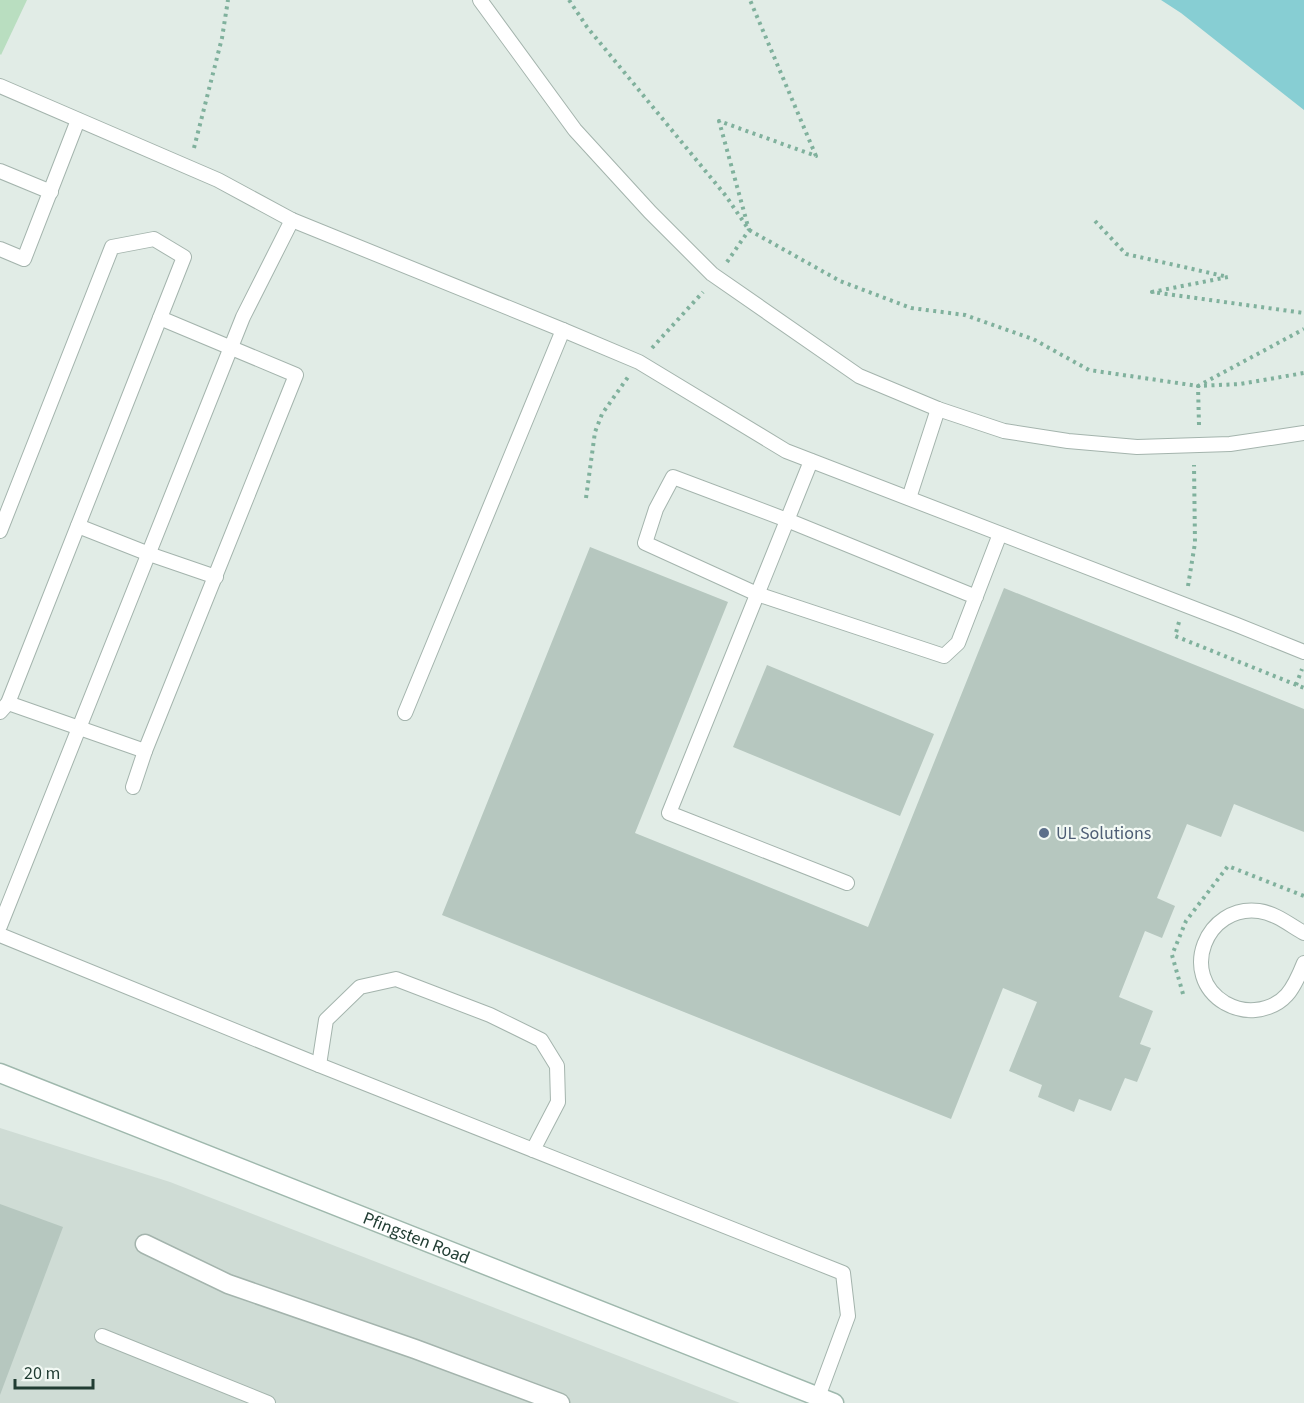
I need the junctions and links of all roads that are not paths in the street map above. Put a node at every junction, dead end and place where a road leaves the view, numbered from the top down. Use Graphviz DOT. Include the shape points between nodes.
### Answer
graph roads {
  1 [pos="480,0"];
  2 [pos="0,86"];
  3 [pos="78,120"];
  4 [pos="0,171"];
  5 [pos="51,192"];
  6 [pos="292,220"];
  7 [pos="0,249"];
  8 [pos="160,318"];
  9 [pos="563,330"];
  10 [pos="230,348"];
  11 [pos="938,409"];
  12 [pos="1304,433"];
  13 [pos="811,461"];
  14 [pos="909,498"];
  15 [pos="787,520"];
  16 [pos="78,526"];
  17 [pos="0,531"];
  18 [pos="1000,534"];
  19 [pos="149,554"];
  20 [pos="216,577"];
  21 [pos="757,594"];
  22 [pos="976,597"];
  23 [pos="1304,652"];
  24 [pos="4,707"];
  25 [pos="405,713"];
  26 [pos="79,728"];
  27 [pos="145,751"];
  28 [pos="133,787"];
  29 [pos="847,883"];
  30 [pos="0,926"];
  31 [pos="1304,933"];
  32 [pos="0,935"];
  33 [pos="1304,963"];
  34 [pos="319,1065"];
  35 [pos="0,1073"];
  36 [pos="533,1150"];
  37 [pos="146,1244"];
  38 [pos="102,1336"];
  39 [pos="822,1401"];
  40 [pos="556,1402"];
  41 [pos="268,1403"];
  1 -- 11 [label="lane" via="575,130 712,274 859,376"];
  2 -- 3 [label="lane"];
  3 -- 5 [label="lane"];
  3 -- 6 [label="lane" via="218,180"];
  4 -- 5 [label="lane"];
  5 -- 7 [label="lane" via="24,259"];
  6 -- 9 [label="lane"];
  6 -- 10 [label="lane"];
  8 -- 10 [label="lane"];
  8 -- 16 [label="lane"];
  8 -- 17 [label="lane" via="184,257 154,239 112,247"];
  9 -- 13 [label="lane" via="639,362 786,451"];
  9 -- 25 [label="lane"];
  10 -- 19 [label="lane"];
  10 -- 20 [label="lane" via="296,375"];
  11 -- 12 [label="lane" via="1004,431 1137,447 1230,444"];
  11 -- 14 [label="lane"];
  13 -- 14 [label="lane"];
  13 -- 15 [label="lane"];
  14 -- 18 [label="lane"];
  15 -- 21 [label="lane"];
  15 -- 21 [label="lane" via="673,477 656,509 645,543"];
  15 -- 22 [label="lane"];
  16 -- 19 [label="lane"];
  16 -- 24 [label="lane"];
  18 -- 22 [label="lane"];
  18 -- 23 [label="lane"];
  19 -- 20 [label="lane"];
  19 -- 26 [label="lane"];
  20 -- 27 [label="lane"];
  21 -- 22 [label="lane" via="944,656 958,643"];
  21 -- 29 [label="lane" via="669,813"];
  24 -- 26 [label="lane"];
  26 -- 27 [label="lane"];
  26 -- 30 [label="lane"];
  27 -- 28 [label="lane"];
  31 -- 33 [label="lane" via="1261,911 1245,910 1215,925 1201,954 1207,986 1218,999 1249,1011 1265,1009 1280,1001 1292,989"];
  32 -- 34 [label="lane"];
  34 -- 36 [label="lane"];
  34 -- 36 [label="lane" via="326,1020 360,987 396,979 490,1015 541,1040 556,1066 558,1102"];
  35 -- 39 [label="main road, Pfingsten Road"];
  36 -- 39 [label="lane" via="843,1272 848,1316"];
  37 -- 40 [label="main road" via="228,1284"];
  38 -- 41 [label="lane"];
}
